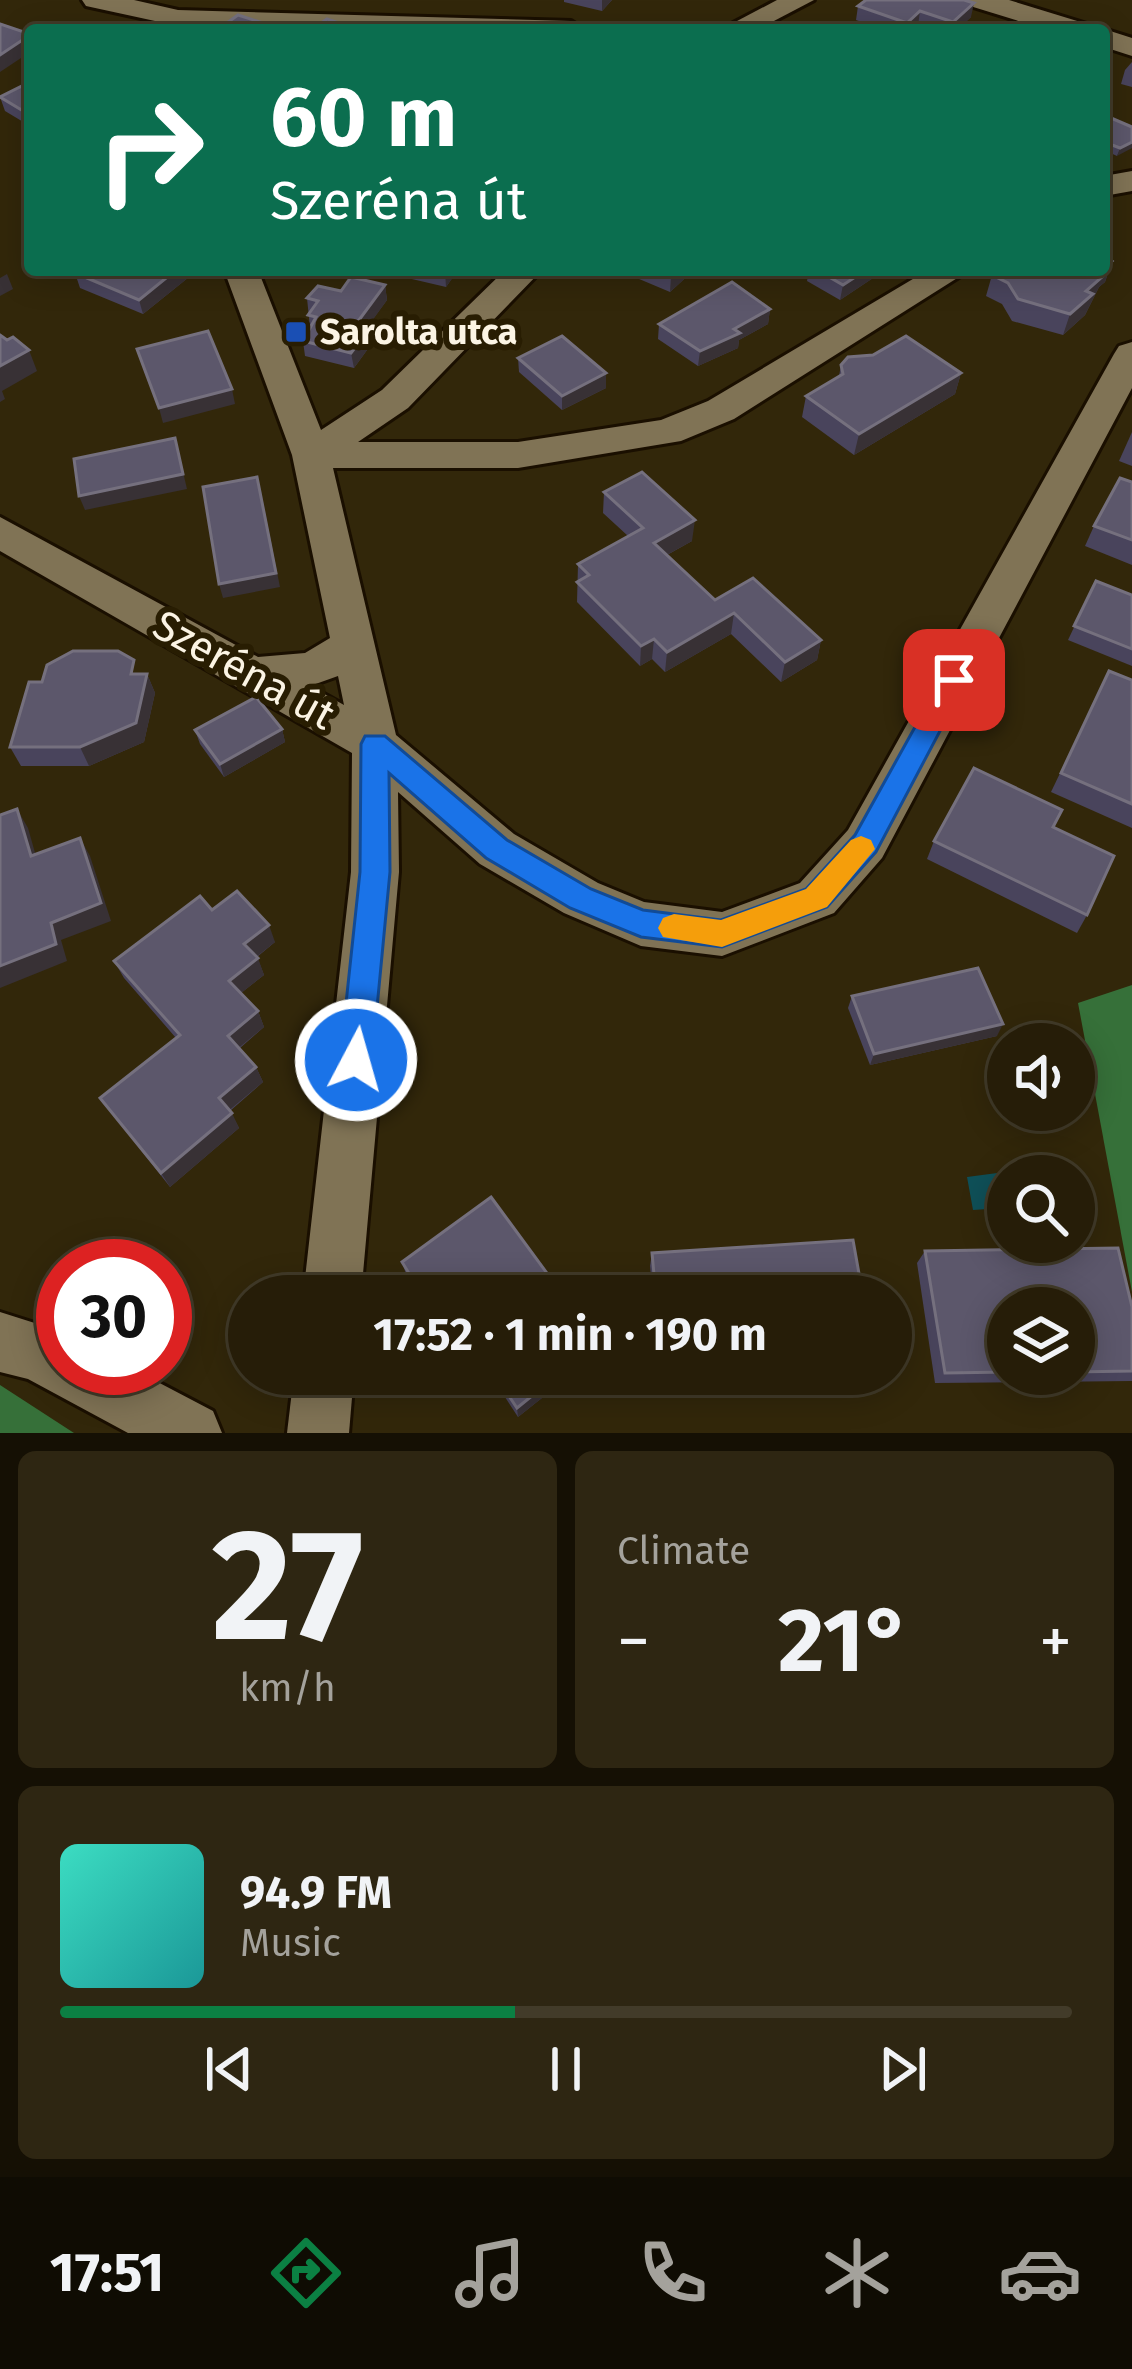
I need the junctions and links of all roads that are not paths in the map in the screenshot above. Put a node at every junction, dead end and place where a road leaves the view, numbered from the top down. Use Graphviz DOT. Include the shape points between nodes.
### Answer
graph roads {
  1 [pos="67,0"];
  2 [pos="96,0"];
  3 [pos="800,0"];
  4 [pos="980,0"];
  5 [pos="218,9"];
  6 [pos="89,24"];
  7 [pos="470,24"];
  8 [pos="747,24"];
  9 [pos="1058,24"];
  10 [pos="243,276"];
  11 [pos="519,276"];
  12 [pos="943,276"];
  13 [pos="1132,354"];
  14 [pos="395,399"];
  15 [pos="311,454"];
  16 [pos="446,456"];
  17 [pos="0,532"];
  18 [pos="352,643"];
  19 [pos="250,674"];
  20 [pos="375,744"];
  21 [pos="334,1275"];
  22 [pos="0,1342"];
  23 [pos="36,1351"];
  24 [pos="120,1395"];
  25 [pos="322,1395"];
  26 [pos="190,1433"];
  27 [pos="318,1433"];
  1 -- 6 [label="street"];
  2 -- 5 [label="street" via="178,18"];
  3 -- 8 [label="street"];
  4 -- 9 [label="street"];
  5 -- 7 [label="street"];
  10 -- 15 [label="street"];
  11 -- 14 [label="street"];
  12 -- 16 [label="street" via="721,410 668,432 518,455"];
  13 -- 20 [label="street, Szeréna út" via="865,844 817,898 722,934 641,924 496,849"];
  14 -- 15 [label="street"];
  14 -- 16 [label="street" via="410,432"];
  15 -- 16 [label="street"];
  15 -- 18 [label="street"];
  17 -- 19 [label="street, Szeréna út"];
  18 -- 19 [label="street" via="302,674"];
  18 -- 20 [label="street"];
  19 -- 20 [label="street, Szeréna út"];
  20 -- 21 [label="street" via="375,872"];
  22 -- 23 [label="street"];
  24 -- 26 [label="street"];
  25 -- 27 [label="street"];
}
